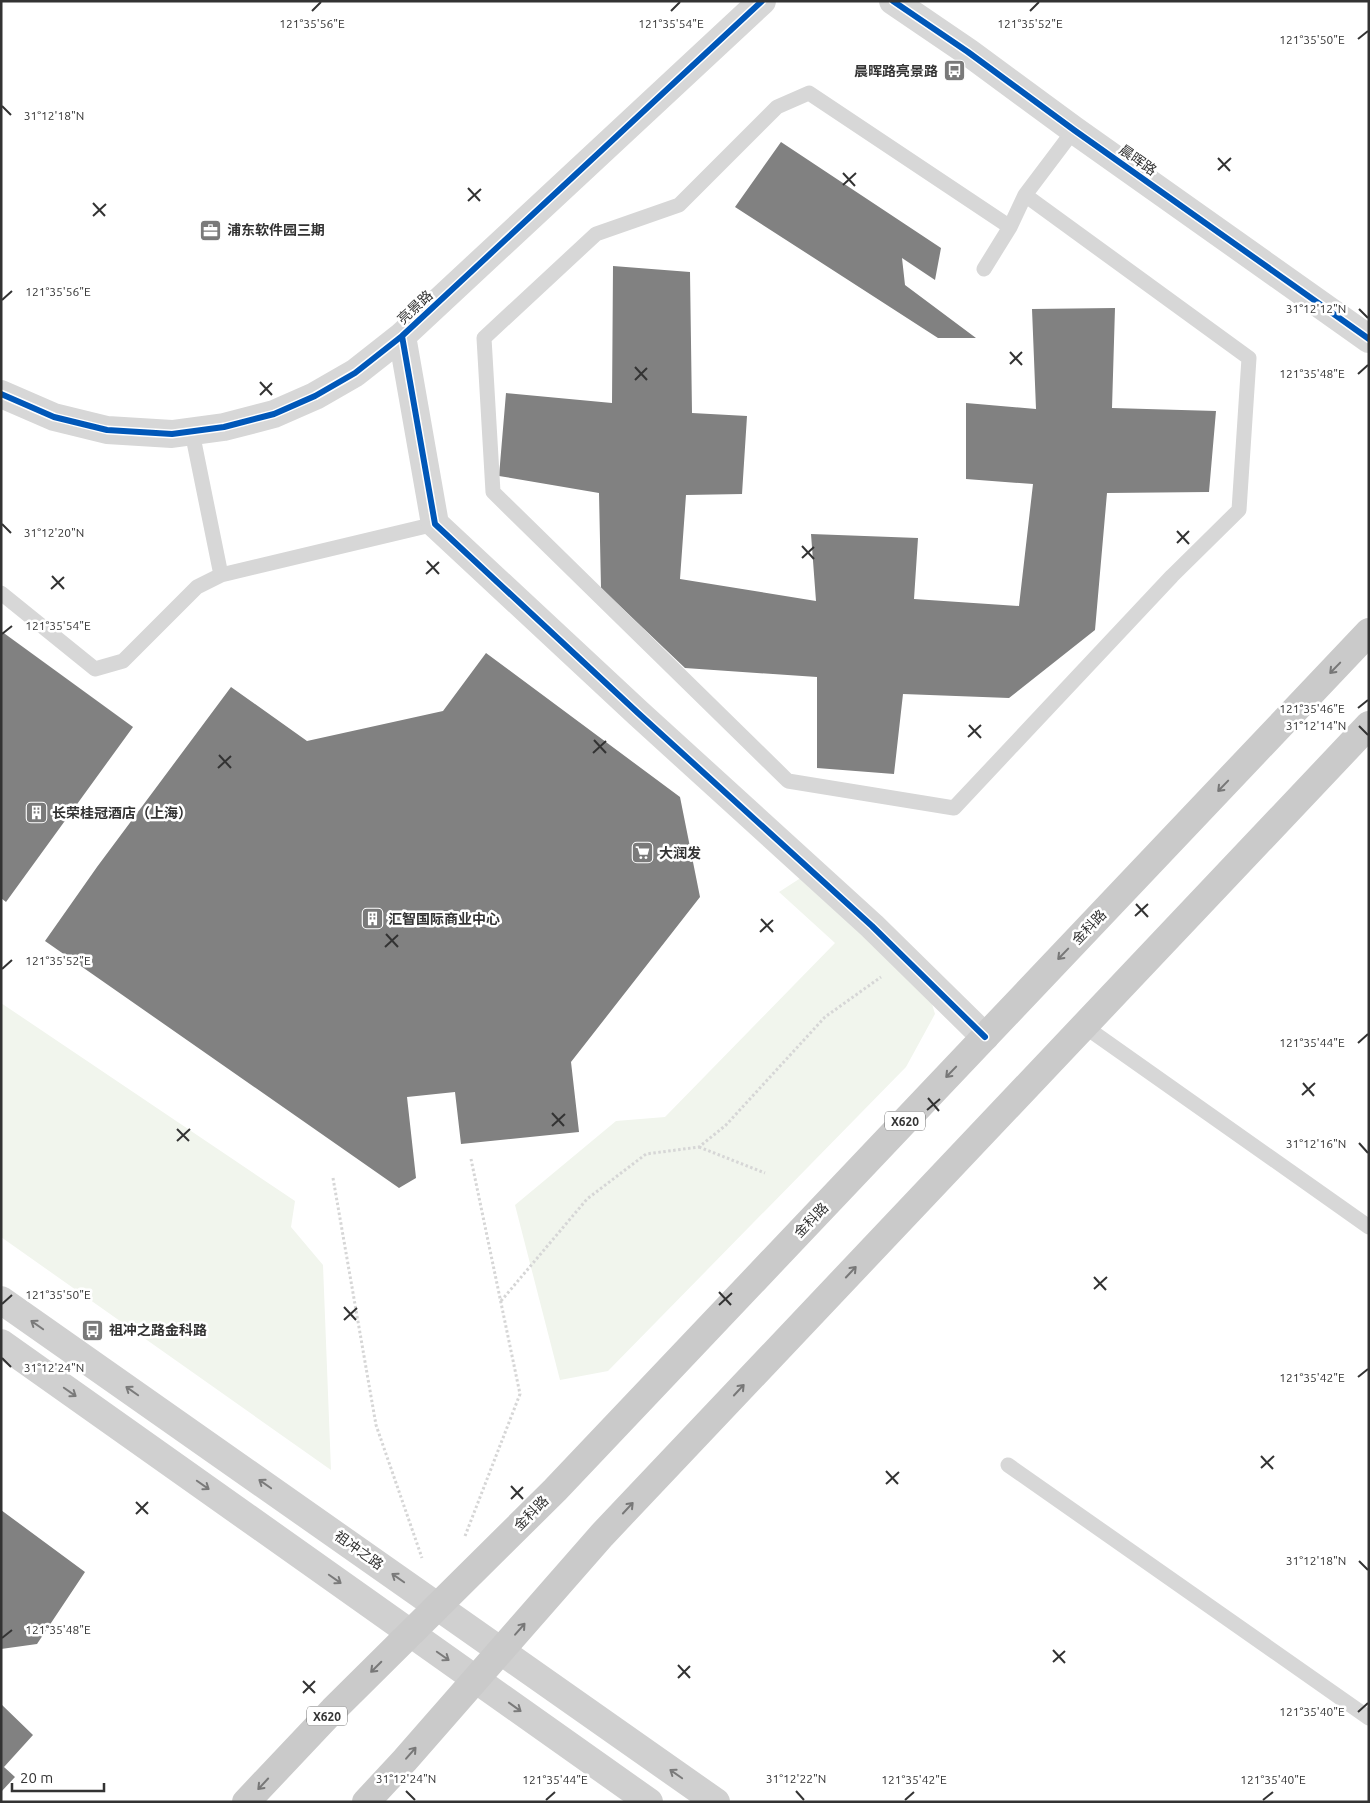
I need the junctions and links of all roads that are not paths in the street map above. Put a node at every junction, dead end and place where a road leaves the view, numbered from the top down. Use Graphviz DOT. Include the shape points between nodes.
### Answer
graph roads {
  1 [pos="762,1"];
  2 [pos="893,1"];
  3 [pos="1074,130"];
  4 [pos="1026,195"];
  5 [pos="1010,227"];
  6 [pos="984,269"];
  7 [pos="402,336"];
  8 [pos="1369,339"];
  9 [pos="1,394"];
  10 [pos="192,432"];
  11 [pos="435,524"];
  12 [pos="221,574"];
  13 [pos="1,593"];
  14 [pos="1369,632"];
  15 [pos="1369,725"];
  16 [pos="1084,1026"];
  17 [pos="985,1037"];
  18 [pos="1369,1227"];
  19 [pos="1,1300"];
  20 [pos="1,1344"];
  21 [pos="1008,1465"];
  22 [pos="438,1606"];
  23 [pos="410,1633"];
  24 [pos="501,1650"];
  25 [pos="476,1679"];
  26 [pos="1369,1718"];
  27 [pos="246,1802"];
  28 [pos="366,1802"];
  29 [pos="649,1802"];
  30 [pos="716,1802"];
  1 -- 7 [label="street, 亮景路"];
  2 -- 3 [label="street, 晨晖路"];
  3 -- 4 [label="lane"];
  3 -- 8 [label="street, 晨晖路"];
  4 -- 5 [label="lane"];
  4 -- 5 [label="lane" via="1249,358 1239,510 1172,576 954,808 788,781 493,492 484,338 596,234 679,205 777,107 809,93"];
  5 -- 6 [label="lane"];
  7 -- 10 [label="street, 亮景路" via="354,373 315,396 274,414"];
  7 -- 11 [label="street"];
  9 -- 10 [label="street, 亮景路" via="54,416 107,430"];
  10 -- 12 [label="lane"];
  11 -- 12 [label="lane"];
  11 -- 17 [label="street" via="872,926"];
  12 -- 13 [label="lane" via="197,587 123,661 95,668"];
  14 -- 17 [label="main road, 金科路 / X620, one-way"];
  15 -- 16 [label="main road"];
  16 -- 18 [label="lane"];
  24 -- 16 [label="main road, one-way" via="609,1528"];
  17 -- 22 [label="main road, 金科路 / X620, one-way" via="555,1490"];
  22 -- 19 [label="main road, 祖冲之路, one-way"];
  20 -- 23 [label="main road, one-way"];
  21 -- 26 [label="lane"];
  22 -- 23 [label="main road, 金科路"];
  22 -- 24 [label="main road, 祖冲之路"];
  23 -- 25 [label="main road, one-way"];
  23 -- 27 [label="main road, 金科路 / X620, one-way"];
  24 -- 25 [label="main road"];
  30 -- 24 [label="main road, 祖冲之路, one-way"];
  28 -- 25 [label="main road, one-way"];
  25 -- 29 [label="main road, one-way"];
}
